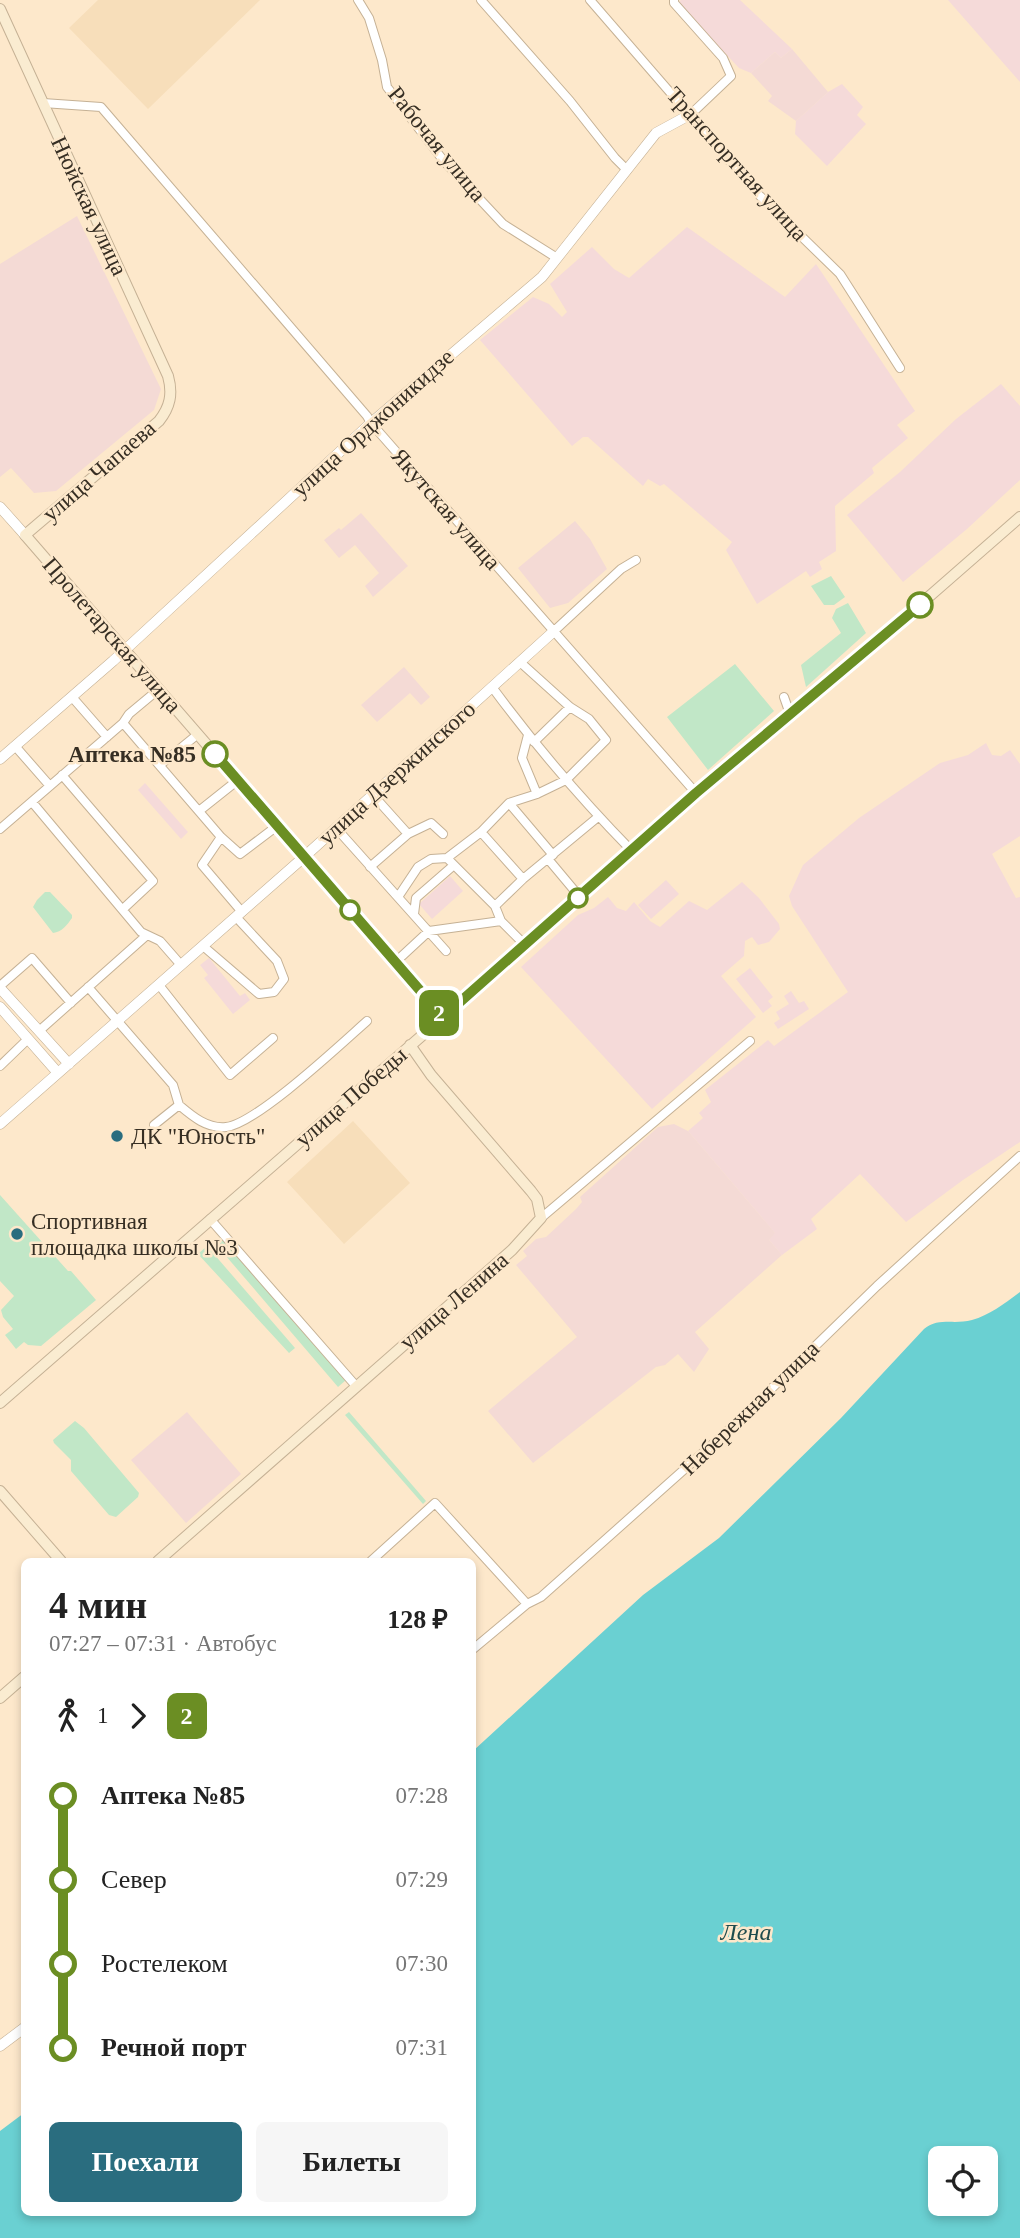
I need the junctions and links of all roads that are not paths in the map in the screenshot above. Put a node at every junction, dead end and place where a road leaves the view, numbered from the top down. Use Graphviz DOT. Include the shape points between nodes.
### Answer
graph roads {
  1 [pos="358,0"];
  2 [pos="481,0"];
  3 [pos="590,0"];
  4 [pos="674,0"];
  5 [pos="0,9"];
  6 [pos="43,103"];
  7 [pos="691,114"];
  8 [pos="627,170"];
  9 [pos="557,258"];
  10 [pos="900,368"];
  11 [pos="169,404"];
  12 [pos="371,423"];
  13 [pos="0,507"];
  14 [pos="1020,517"];
  15 [pos="25,535"];
  16 [pos="636,560"];
  17 [pos="553,632"];
  18 [pos="125,649"];
  19 [pos="520,662"];
  20 [pos="492,687"];
  21 [pos="159,689"];
  22 [pos="72,697"];
  23 [pos="784,697"];
  24 [pos="570,707"];
  25 [pos="790,714"];
  26 [pos="123,723"];
  27 [pos="198,734"];
  28 [pos="107,737"];
  29 [pos="531,739"];
  30 [pos="15,746"];
  31 [pos="0,760"];
  32 [pos="160,765"];
  33 [pos="62,775"];
  34 [pos="566,779"];
  35 [pos="238,780"];
  36 [pos="50,786"];
  37 [pos="696,793"];
  38 [pos="537,794"];
  39 [pos="373,795"];
  40 [pos="32,802"];
  41 [pos="509,803"];
  42 [pos="199,811"];
  43 [pos="598,817"];
  44 [pos="278,826"];
  45 [pos="336,828"];
  46 [pos="0,829"];
  47 [pos="481,832"];
  48 [pos="408,834"];
  49 [pos="443,834"];
  50 [pos="221,837"];
  51 [pos="631,850"];
  52 [pos="304,857"];
  53 [pos="551,857"];
  54 [pos="447,858"];
  55 [pos="454,865"];
  56 [pos="370,867"];
  57 [pos="523,879"];
  58 [pos="579,896"];
  59 [pos="398,897"];
  60 [pos="495,906"];
  61 [pos="123,909"];
  62 [pos="239,914"];
  63 [pos="414,914"];
  64 [pos="501,921"];
  65 [pos="429,931"];
  66 [pos="147,935"];
  67 [pos="525,945"];
  68 [pos="203,946"];
  69 [pos="446,951"];
  70 [pos="402,956"];
  71 [pos="181,965"];
  72 [pos="159,985"];
  73 [pos="0,987"];
  74 [pos="88,987"];
  75 [pos="71,1003"];
  76 [pos="0,1007"];
  77 [pos="443,1017"];
  78 [pos="118,1020"];
  79 [pos="367,1021"];
  80 [pos="39,1031"];
  81 [pos="273,1038"];
  82 [pos="28,1039"];
  83 [pos="750,1041"];
  84 [pos="410,1045"];
  85 [pos="69,1064"];
  86 [pos="0,1066"];
  87 [pos="58,1073"];
  88 [pos="179,1105"];
  89 [pos="2,1118"];
  90 [pos="154,1125"];
  91 [pos="1020,1156"];
  92 [pos="541,1218"];
  93 [pos="210,1219"];
  94 [pos="356,1386"];
  95 [pos="0,1403"];
  96 [pos="0,1491"];
  97 [pos="58,1558"];
  98 [pos="161,1558"];
  99 [pos="373,1558"];
  100 [pos="527,1604"];
  101 [pos="476,1647"];
  102 [pos="21,1680"];
  103 [pos="0,1698"];
  104 [pos="21,2030"];
  105 [pos="0,2046"];
  1 -- 9 [label="street, Рабочая улица" via="369,18 387,87 443,160 503,224"];
  2 -- 8 [label="street"];
  3 -- 7 [label="street, Транспортная улица"];
  4 -- 7 [label="street, улица Орджоникидзе" via="723,58 731,76"];
  5 -- 6 [label="main road, Нюйская улица"];
  6 -- 11 [label="main road, Нюйская улица" via="168,376"];
  6 -- 12 [label="street, Якутская улица" via="101,107"];
  7 -- 8 [label="street, улица Орджоникидзе" via="656,133"];
  7 -- 10 [label="street, Транспортная улица" via="759,195 840,274"];
  8 -- 9 [label="street, улица Орджоникидзе"];
  9 -- 12 [label="street, улица Орджоникидзе" via="542,277"];
  11 -- 15 [label="main road, улица Чапаева" via="159,421"];
  12 -- 17 [label="street, Якутская улица"];
  12 -- 18 [label="street, улица Орджоникидзе"];
  13 -- 15 [label="street, Пролетарская улица"];
  14 -- 25 [label="main road, улица Победы"];
  15 -- 18 [label="main road, Пролетарская улица"];
  16 -- 17 [label="street, улица Дзержинского"];
  17 -- 19 [label="street, улица Дзержинского"];
  17 -- 37 [label="street, Якутская улица"];
  18 -- 21 [label="main road, Пролетарская улица"];
  18 -- 22 [label="street, улица Орджоникидзе"];
  19 -- 20 [label="street, улица Дзержинского"];
  19 -- 24 [label="street"];
  20 -- 29 [label="street"];
  20 -- 39 [label="street, улица Дзержинского"];
  21 -- 26 [label="street"];
  21 -- 27 [label="main road, Пролетарская улица"];
  22 -- 28 [label="street"];
  22 -- 30 [label="street, улица Орджоникидзе"];
  23 -- 25 [label="street"];
  24 -- 29 [label="street"];
  24 -- 34 [label="street" via="589,719 606,740"];
  25 -- 37 [label="main road, улица Победы"];
  26 -- 28 [label="street"];
  26 -- 32 [label="street"];
  27 -- 32 [label="street"];
  27 -- 35 [label="main road, Пролетарская улица"];
  28 -- 33 [label="street"];
  29 -- 34 [label="street"];
  29 -- 38 [label="street" via="522,758"];
  30 -- 31 [label="street, улица Орджоникидзе"];
  30 -- 36 [label="street"];
  32 -- 42 [label="street"];
  33 -- 36 [label="street"];
  33 -- 61 [label="street" via="153,881"];
  34 -- 38 [label="street"];
  34 -- 43 [label="street"];
  35 -- 42 [label="street"];
  35 -- 44 [label="main road, Пролетарская улица"];
  36 -- 40 [label="street"];
  37 -- 51 [label="main road, улица Победы"];
  38 -- 41 [label="street"];
  39 -- 45 [label="street, улица Дзержинского"];
  39 -- 48 [label="street"];
  40 -- 46 [label="street"];
  40 -- 61 [label="street"];
  41 -- 47 [label="street"];
  41 -- 53 [label="street"];
  42 -- 50 [label="street"];
  43 -- 51 [label="street"];
  43 -- 53 [label="street"];
  44 -- 50 [label="street" via="240,854"];
  44 -- 52 [label="main road, Пролетарская улица"];
  45 -- 52 [label="street, улица Дзержинского"];
  45 -- 56 [label="street"];
  47 -- 54 [label="street"];
  47 -- 57 [label="street"];
  48 -- 49 [label="street" via="431,823"];
  48 -- 56 [label="street"];
  50 -- 62 [label="street" via="202,864"];
  51 -- 58 [label="main road, улица Победы"];
  52 -- 62 [label="street, улица Дзержинского"];
  52 -- 77 [label="main road, Пролетарская улица"];
  53 -- 57 [label="street"];
  53 -- 58 [label="street"];
  54 -- 55 [label="street"];
  54 -- 59 [label="street" via="431,859 418,867"];
  55 -- 60 [label="street"];
  55 -- 63 [label="street" via="416,898"];
  56 -- 59 [label="street"];
  57 -- 60 [label="street"];
  58 -- 67 [label="main road, улица Победы"];
  59 -- 63 [label="street"];
  60 -- 64 [label="street"];
  61 -- 66 [label="street"];
  62 -- 68 [label="street, улица Дзержинского"];
  62 -- 68 [label="street" via="277,961 284,979 274,992 259,994"];
  63 -- 65 [label="street"];
  64 -- 65 [label="street"];
  64 -- 67 [label="street"];
  65 -- 69 [label="street"];
  65 -- 70 [label="street"];
  66 -- 71 [label="street" via="160,941"];
  66 -- 74 [label="street"];
  67 -- 77 [label="main road, улица Победы"];
  68 -- 71 [label="street, улица Дзержинского"];
  71 -- 72 [label="street, улица Дзержинского"];
  72 -- 78 [label="street, улица Дзержинского"];
  72 -- 81 [label="street" via="230,1075"];
  73 -- 75 [label="street" via="32,958"];
  73 -- 80 [label="street"];
  74 -- 75 [label="street"];
  74 -- 78 [label="street"];
  75 -- 80 [label="street"];
  76 -- 82 [label="street"];
  77 -- 84 [label="main road, улица Победы"];
  78 -- 85 [label="street, улица Дзержинского"];
  78 -- 88 [label="street" via="173,1085"];
  79 -- 88 [label="street" via="241,1123 210,1126"];
  80 -- 85 [label="street"];
  82 -- 86 [label="street"];
  82 -- 87 [label="street"];
  83 -- 92 [label="street, улица Ленина"];
  84 -- 92 [label="main road" via="531,1191"];
  84 -- 93 [label="main road, улица Победы"];
  85 -- 87 [label="street, улица Дзержинского"];
  87 -- 89 [label="street, улица Дзержинского"];
  88 -- 90 [label="street"];
  91 -- 100 [label="street, Набережная улица" via="665,1488 541,1597"];
  92 -- 94 [label="main road, улица Ленина" via="512,1250"];
  93 -- 94 [label="street"];
  93 -- 95 [label="main road, улица Победы"];
  94 -- 98 [label="main road, улица Ленина"];
  96 -- 97 [label="main road"];
  99 -- 100 [label="street" via="435,1503"];
  100 -- 101 [label="street, Набережная улица"];
  102 -- 103 [label="main road"];
  104 -- 105 [label="street"];
}
